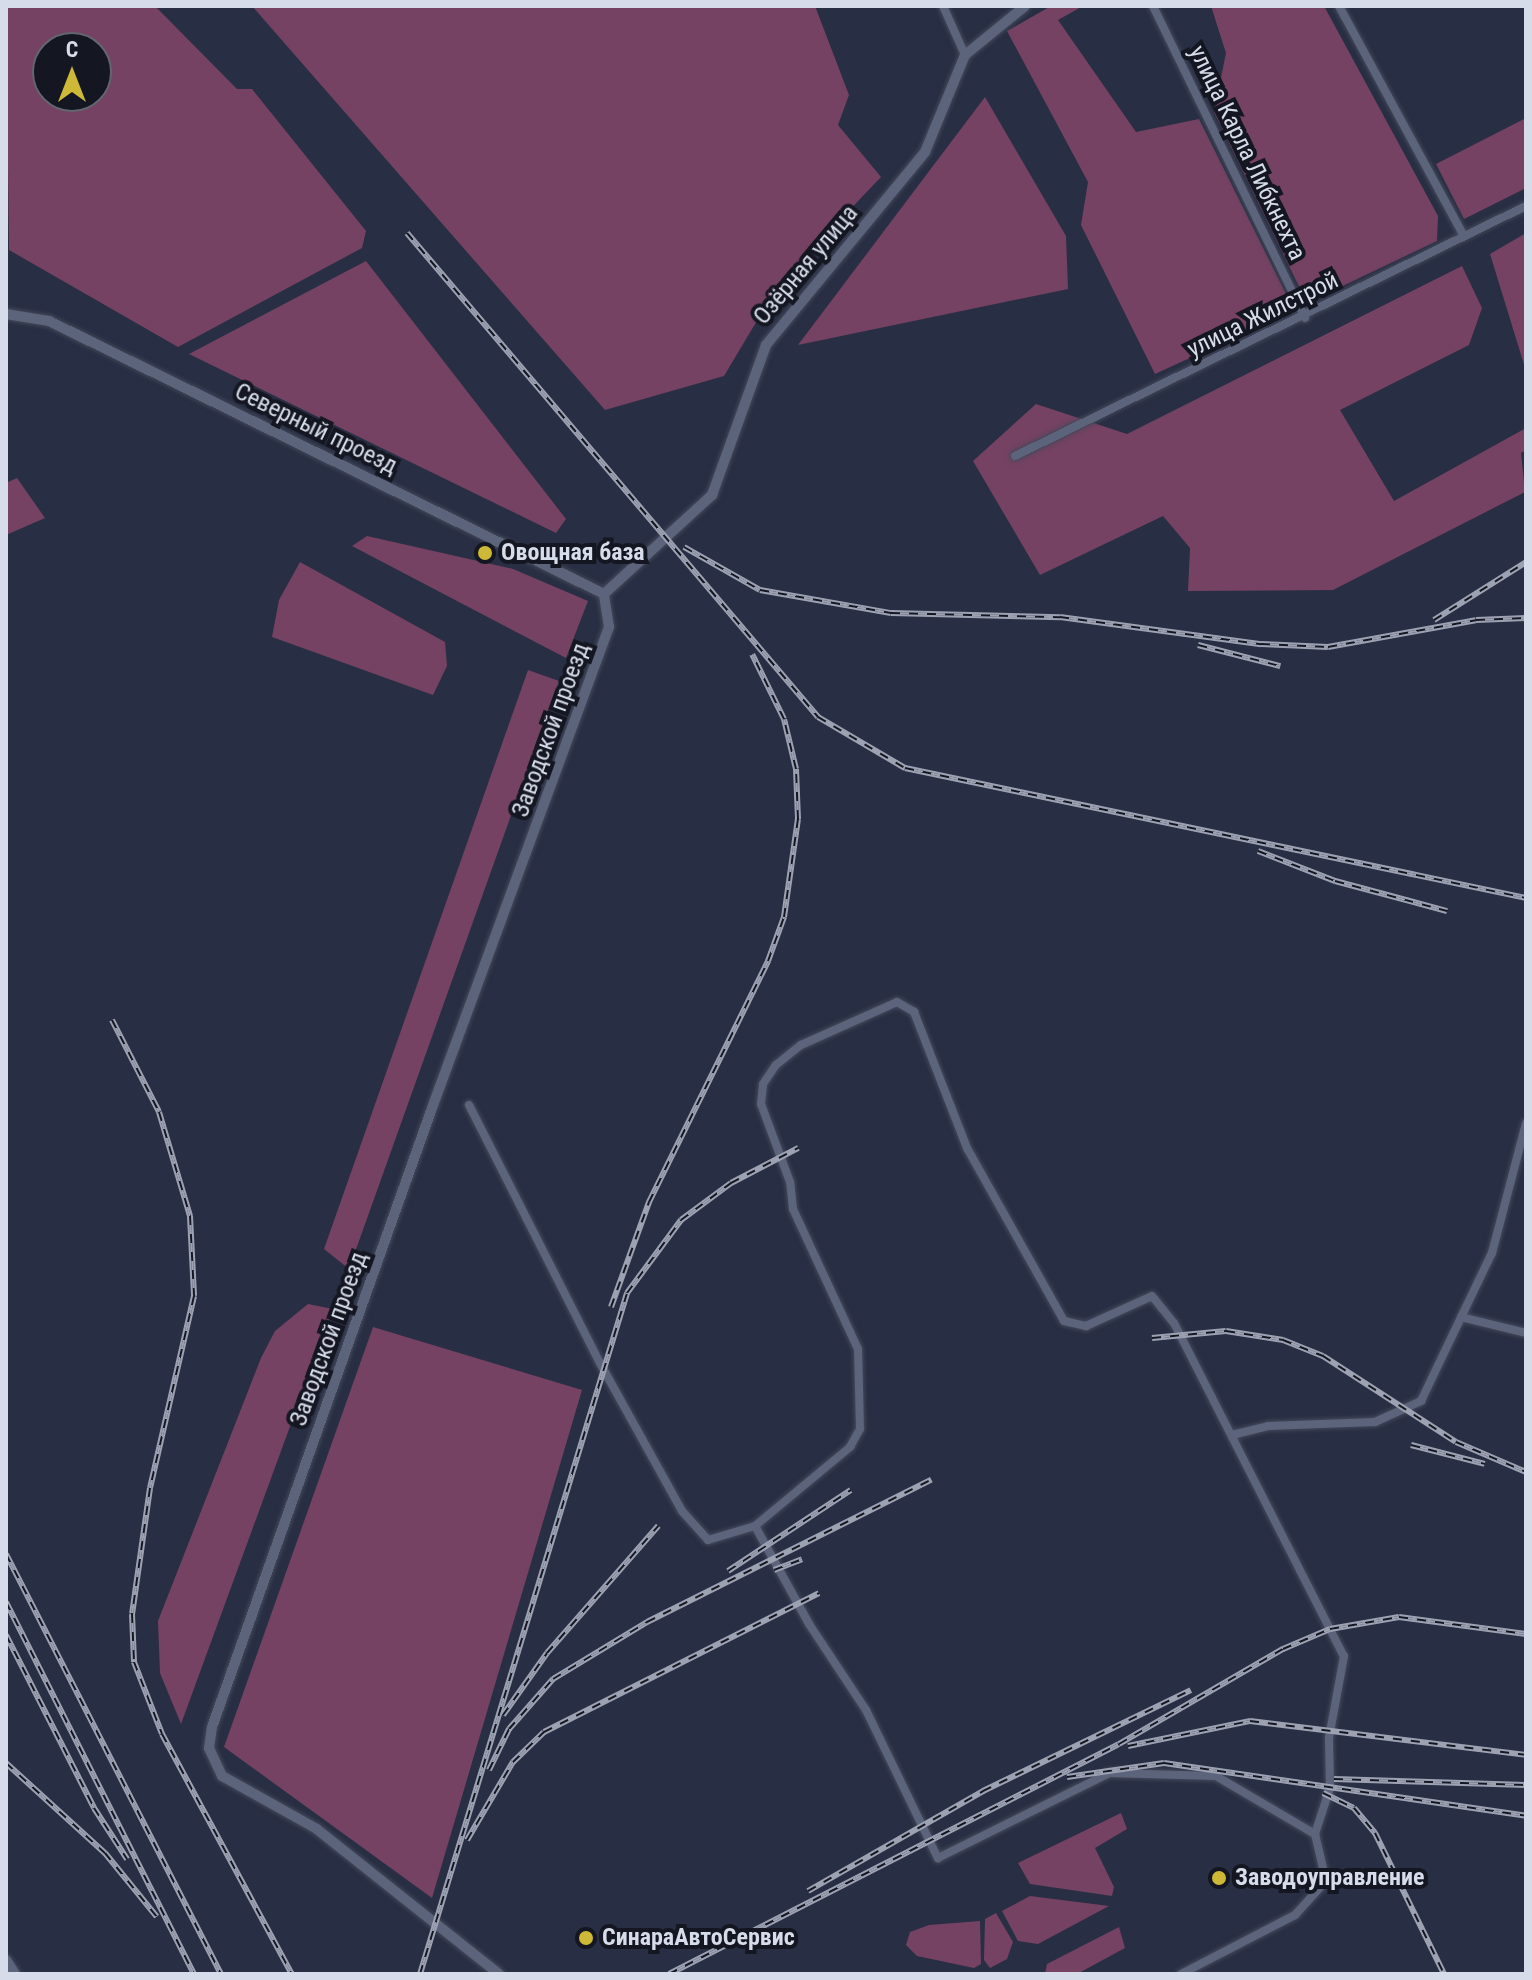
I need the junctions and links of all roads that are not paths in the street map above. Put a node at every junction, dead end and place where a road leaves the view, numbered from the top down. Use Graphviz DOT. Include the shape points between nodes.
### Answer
graph roads {
  1 [pos="943,6"];
  2 [pos="1025,6"];
  3 [pos="1153,6"];
  4 [pos="1339,6"];
  5 [pos="965,55"];
  6 [pos="1526,206"];
  7 [pos="1464,236"];
  8 [pos="6,314"];
  9 [pos="1305,318"];
  10 [pos="1015,456"];
  11 [pos="604,594"];
  12 [pos="469,1105"];
  13 [pos="1526,1123"];
  14 [pos="1461,1317"];
  15 [pos="1526,1333"];
  16 [pos="1232,1435"];
  17 [pos="755,1526"];
  18 [pos="1315,1834"];
  19 [pos="6,1960"];
  20 [pos="15,1974"];
  21 [pos="499,1974"];
  22 [pos="1181,1974"];
  1 -- 5 [label="street"];
  2 -- 5 [label="street, Озёрная улица"];
  3 -- 9 [label="street, улица Карла Либкнехта"];
  4 -- 7 [label="street"];
  5 -- 11 [label="street, Озёрная улица" via="925,152 766,345 712,495"];
  6 -- 7 [label="street, улица Жилстрой"];
  7 -- 9 [label="street, улица Жилстрой"];
  8 -- 11 [label="street, Северный проезд" via="49,321"];
  9 -- 10 [label="street, улица Жилстрой"];
  11 -- 21 [label="street, Заводской проезд" via="609,627 417,1151 212,1727 209,1748 222,1776 317,1829"];
  12 -- 17 [label="street" via="682,1511 708,1540"];
  13 -- 14 [label="street" via="1492,1253"];
  14 -- 15 [label="street"];
  14 -- 16 [label="street" via="1421,1401 1388,1420 1268,1426"];
  16 -- 17 [label="street" via="1174,1323 1152,1296 1086,1326 1064,1321 1049,1302 967,1148 914,1012 897,1002 801,1045 763,1084 761,1104 790,1182 793,1209 858,1349 862,1391 860,1429 850,1447"];
  16 -- 18 [label="street" via="1344,1656 1329,1738 1330,1788"];
  17 -- 18 [label="street" via="809,1624 866,1710 938,1858 1109,1773 1216,1776"];
  18 -- 22 [label="street" via="1326,1881 1295,1915"];
  19 -- 20 [label="street"];
}
